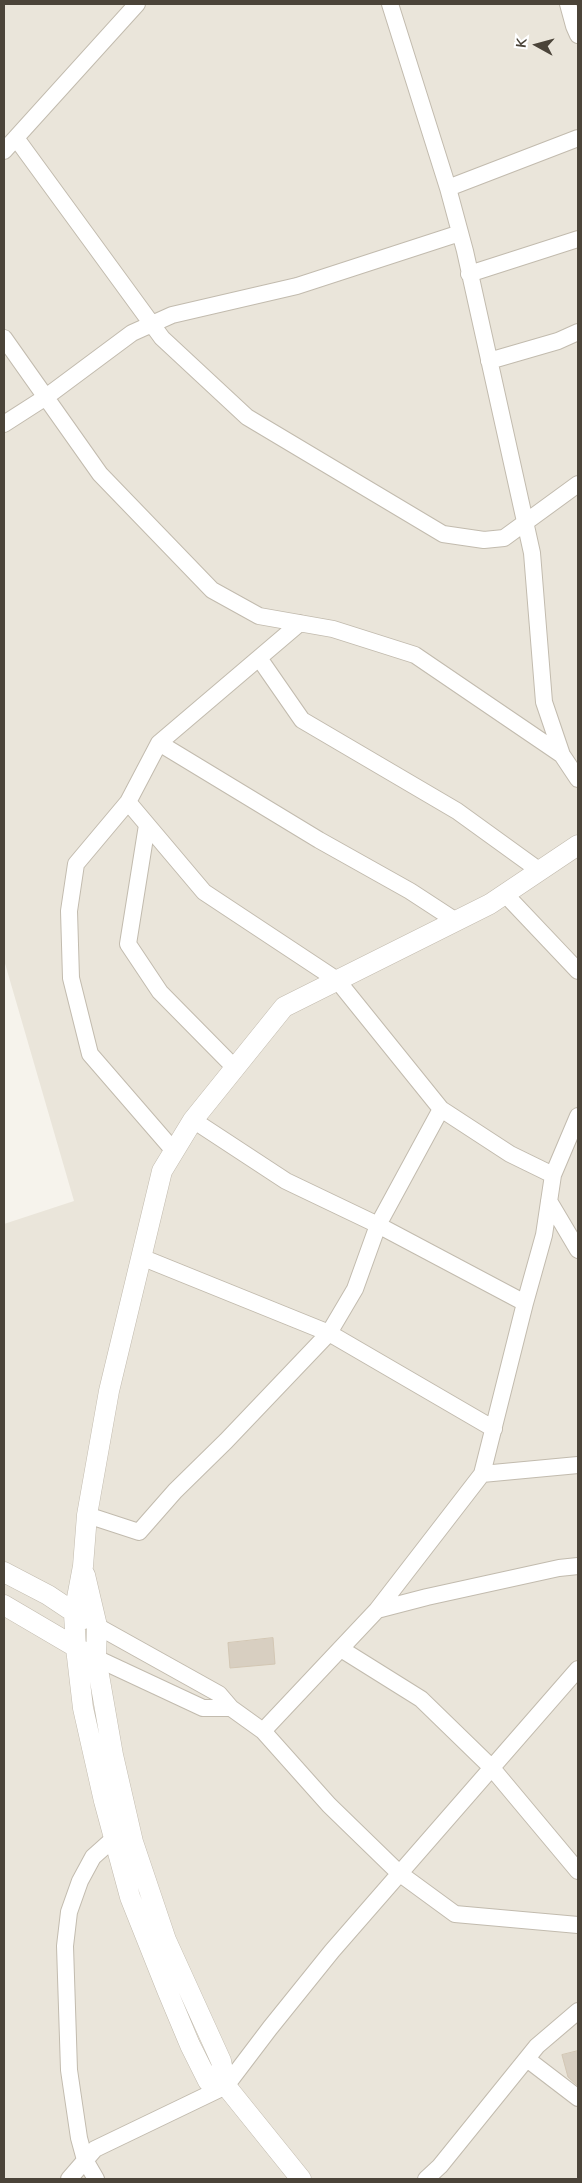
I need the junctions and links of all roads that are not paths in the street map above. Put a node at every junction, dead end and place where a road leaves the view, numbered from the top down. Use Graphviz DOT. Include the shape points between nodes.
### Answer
graph roads {
  1 [pos="137,4"];
  2 [pos="390,4"];
  3 [pos="568,4"];
  4 [pos="578,35"];
  5 [pos="16,138"];
  6 [pos="578,138"];
  7 [pos="4,151"];
  8 [pos="448,188"];
  9 [pos="460,233"];
  10 [pos="578,239"];
  11 [pos="470,274"];
  12 [pos="152,324"];
  13 [pos="578,335"];
  14 [pos="4,338"];
  15 [pos="489,362"];
  16 [pos="46,397"];
  17 [pos="4,424"];
  18 [pos="578,484"];
  19 [pos="526,524"];
  20 [pos="300,624"];
  21 [pos="259,658"];
  22 [pos="160,743"];
  23 [pos="562,755"];
  24 [pos="578,779"];
  25 [pos="128,802"];
  26 [pos="147,825"];
  27 [pos="578,845"];
  28 [pos="540,870"];
  29 [pos="505,894"];
  30 [pos="456,921"];
  31 [pos="578,971"];
  32 [pos="337,980"];
  33 [pos="234,1068"];
  34 [pos="441,1109"];
  35 [pos="578,1116"];
  36 [pos="192,1120"];
  37 [pos="174,1150"];
  38 [pos="553,1175"];
  39 [pos="549,1201"];
  40 [pos="378,1225"];
  41 [pos="578,1250"];
  42 [pos="141,1258"];
  43 [pos="525,1302"];
  44 [pos="329,1333"];
  45 [pos="494,1429"];
  46 [pos="578,1465"];
  47 [pos="482,1474"];
  48 [pos="86,1515"];
  49 [pos="83,1566"];
  50 [pos="578,1566"];
  51 [pos="4,1572"];
  52 [pos="4,1605"];
  53 [pos="377,1610"];
  54 [pos="74,1614"];
  55 [pos="97,1626"];
  56 [pos="76,1648"];
  57 [pos="341,1649"];
  58 [pos="96,1658"];
  59 [pos="578,1669"];
  60 [pos="230,1708"];
  61 [pos="263,1731"];
  62 [pos="491,1767"];
  63 [pos="121,1832"];
  64 [pos="578,1871"];
  65 [pos="399,1874"];
  66 [pos="577,1920"];
  67 [pos="578,2011"];
  68 [pos="527,2058"];
  69 [pos="226,2086"];
  70 [pos="578,2098"];
  71 [pos="85,2160"];
  72 [pos="69,2179"];
  73 [pos="96,2179"];
  74 [pos="302,2179"];
  75 [pos="426,2179"];
  1 -- 5 [label="street"];
  2 -- 8 [label="street"];
  3 -- 4 [label="street"];
  5 -- 7 [label="street"];
  5 -- 12 [label="street"];
  6 -- 8 [label="street"];
  8 -- 9 [label="street"];
  9 -- 11 [label="street"];
  9 -- 12 [label="street" via="297,286 172,316"];
  10 -- 11 [label="street"];
  11 -- 15 [label="street"];
  12 -- 16 [label="street" via="132,333"];
  12 -- 19 [label="street" via="162,338 247,417 443,534 484,540 504,538"];
  13 -- 15 [label="street"];
  14 -- 16 [label="street"];
  15 -- 19 [label="street"];
  16 -- 17 [label="street"];
  16 -- 20 [label="street" via="100,474 212,590 259,616"];
  18 -- 19 [label="street"];
  19 -- 23 [label="street" via="532,554 544,702"];
  20 -- 21 [label="street"];
  20 -- 23 [label="street" via="332,629 415,655"];
  21 -- 22 [label="street"];
  21 -- 28 [label="street" via="302,720 457,811"];
  22 -- 25 [label="street"];
  22 -- 30 [label="street"];
  23 -- 24 [label="street"];
  25 -- 26 [label="street"];
  25 -- 37 [label="street" via="76,864 69,911 71,978 90,1054"];
  26 -- 32 [label="street" via="204,892"];
  26 -- 33 [label="street" via="128,944 160,992"];
  27 -- 28 [label="street"];
  28 -- 29 [label="street"];
  29 -- 30 [label="street"];
  29 -- 31 [label="street"];
  30 -- 32 [label="street"];
  32 -- 33 [label="street" via="284,1007"];
  32 -- 34 [label="street"];
  33 -- 36 [label="street"];
  34 -- 38 [label="street" via="510,1154"];
  34 -- 40 [label="street"];
  35 -- 38 [label="street"];
  36 -- 37 [label="street"];
  36 -- 40 [label="street" via="286,1181"];
  37 -- 42 [label="street" via="162,1171"];
  38 -- 39 [label="street"];
  39 -- 41 [label="street"];
  39 -- 43 [label="street" via="544,1235"];
  40 -- 43 [label="street"];
  40 -- 44 [label="street" via="355,1290"];
  42 -- 44 [label="street"];
  42 -- 48 [label="street" via="109,1391"];
  43 -- 45 [label="street"];
  44 -- 45 [label="street"];
  44 -- 48 [label="street" via="139,1532"];
  45 -- 47 [label="street"];
  46 -- 47 [label="street"];
  47 -- 53 [label="street"];
  48 -- 49 [label="street"];
  49 -- 54 [label="street"];
  49 -- 55 [label="street"];
  50 -- 53 [label="street" via="455,1590"];
  51 -- 54 [label="street" via="48,1595"];
  52 -- 56 [label="street"];
  53 -- 57 [label="street"];
  54 -- 55 [label="street"];
  54 -- 56 [label="street"];
  55 -- 58 [label="street"];
  55 -- 60 [label="street" via="219,1694"];
  56 -- 58 [label="street"];
  56 -- 63 [label="street" via="83,1708"];
  57 -- 61 [label="street"];
  57 -- 62 [label="street" via="421,1699"];
  58 -- 60 [label="street" via="203,1708"];
  58 -- 63 [label="street" via="113,1755"];
  59 -- 62 [label="street"];
  60 -- 61 [label="street"];
  61 -- 65 [label="street" via="329,1805"];
  62 -- 64 [label="street"];
  62 -- 65 [label="street"];
  63 -- 69 [label="street" via="130,1897 190,2044 208,2081"];
  63 -- 71 [label="street" via="93,1857 80,1881 69,1912 65,1946 69,2070"];
  65 -- 66 [label="street" via="455,1914"];
  65 -- 69 [label="street" via="270,2028"];
  67 -- 68 [label="street"];
  68 -- 70 [label="street"];
  68 -- 75 [label="street"];
  69 -- 71 [label="street" via="95,2149"];
  69 -- 74 [label="street"];
  71 -- 72 [label="street"];
  71 -- 73 [label="street"];
}
